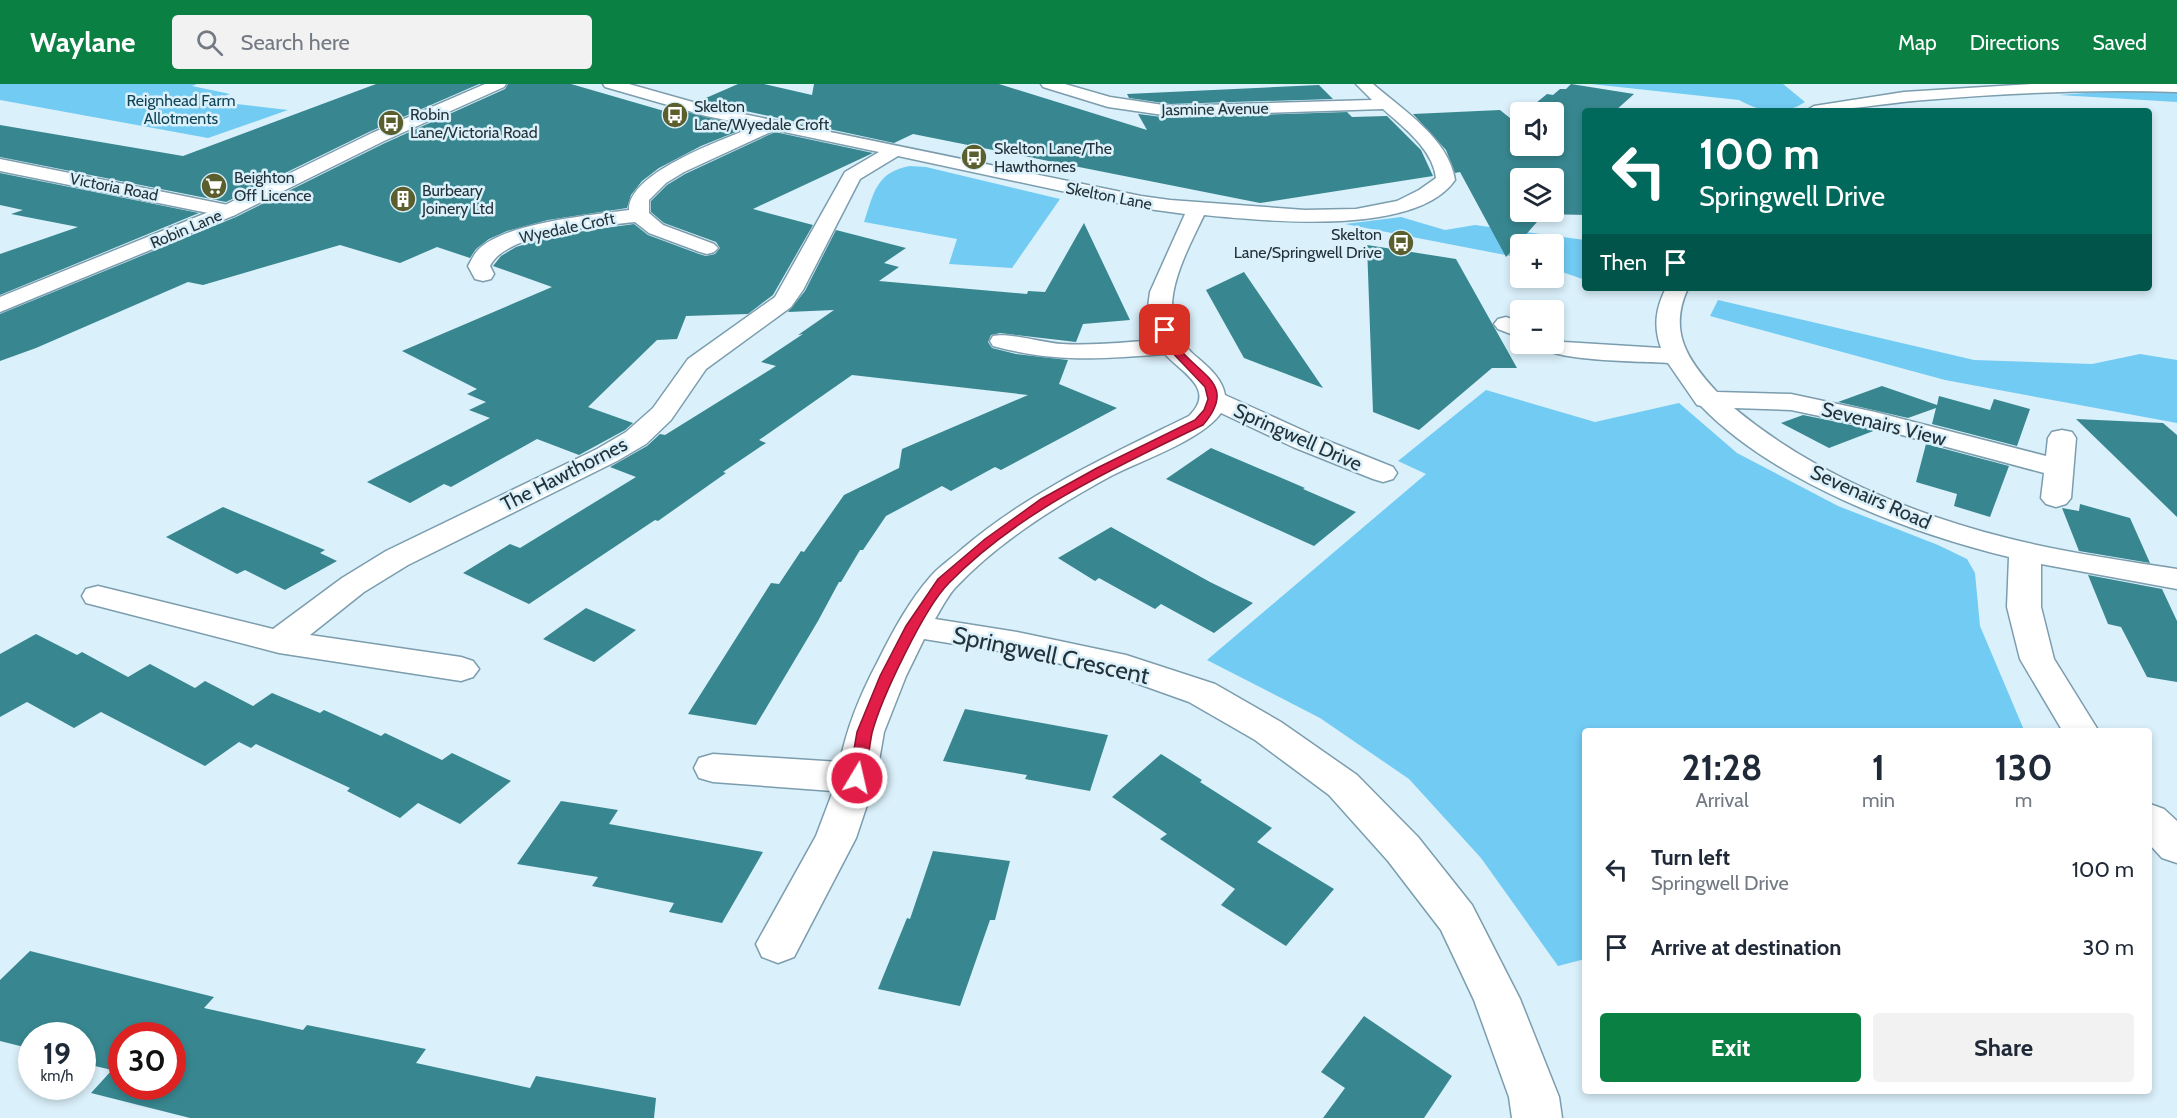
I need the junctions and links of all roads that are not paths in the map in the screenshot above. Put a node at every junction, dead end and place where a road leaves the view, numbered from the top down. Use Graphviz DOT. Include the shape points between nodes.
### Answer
graph roads {
  1 [pos="498,84"];
  2 [pos="610,84"];
  3 [pos="1049,84"];
  4 [pos="1364,84"];
  5 [pos="2093,84"];
  6 [pos="2169,84"];
  7 [pos="2177,87"];
  8 [pos="1385,104"];
  9 [pos="1831,108"];
  10 [pos="773,125"];
  11 [pos="893,152"];
  12 [pos="0,165"];
  13 [pos="228,211"];
  14 [pos="1196,211"];
  15 [pos="639,215"];
  16 [pos="707,248"];
  17 [pos="483,274"];
  18 [pos="1675,291"];
  19 [pos="0,305"];
  20 [pos="1002,341"];
  21 [pos="1171,346"];
  22 [pos="1564,353"];
  23 [pos="1675,356"];
  24 [pos="1213,399"];
  25 [pos="1706,399"];
  26 [pos="2062,438"];
  27 [pos="2058,468"];
  28 [pos="1383,473"];
  29 [pos="2056,498"];
  30 [pos="2025,550"];
  31 [pos="2177,579"];
  32 [pos="98,596"];
  33 [pos="913,626"];
  34 [pos="279,642"];
  35 [pos="461,669"];
  36 [pos="2079,728"];
  37 [pos="712,768"];
  38 [pos="857,778"];
  39 [pos="2152,822"];
  40 [pos="2177,848"];
  41 [pos="778,944"];
  42 [pos="1537,1118"];
  1 -- 13 [label="street, Robin Lane" via="378,137"];
  2 -- 10 [label="street, Skelton Lane"];
  3 -- 8 [label="street, Jasmine Avenue" via="1108,102 1170,111"];
  4 -- 8 [label="street"];
  5 -- 7 [label="street"];
  5 -- 9 [label="street" via="1883,99"];
  6 -- 7 [label="street"];
  8 -- 14 [label="street, Skelton Lane" via="1433,147 1447,171 1446,180 1438,186 1401,206 1375,212 1308,216"];
  10 -- 11 [label="street, Skelton Lane"];
  10 -- 15 [label="street, Wyedale Croft" via="667,174 647,188 639,200"];
  11 -- 14 [label="street, Skelton Lane"];
  11 -- 34 [label="street, The Hawthornes" via="852,176 783,302 697,364 662,414 636,438 397,558 353,585"];
  12 -- 13 [label="street, Victoria Road"];
  13 -- 19 [label="street, Robin Lane"];
  14 -- 21 [label="street, Springwell Drive" via="1174,256 1160,300 1159,315"];
  15 -- 16 [label="street, Wyedale Croft" via="657,229"];
  15 -- 17 [label="street, Wyedale Croft" via="571,225 511,240 486,254 479,266"];
  18 -- 23 [label="street, Sevenairs Road" via="1667,316 1667,334"];
  20 -- 21 [label="street" via="1067,354"];
  21 -- 24 [label="street, Springwell Drive" via="1210,387"];
  22 -- 23 [label="street"];
  23 -- 25 [label="street, Sevenairs Road"];
  24 -- 28 [label="street, Springwell Drive"];
  24 -- 33 [label="street, Springwell Drive" via="1199,422 1064,491 989,542 943,582"];
  25 -- 27 [label="street, Sevenairs View" via="1791,402"];
  25 -- 30 [label="street, Sevenairs Road" via="1743,431 1828,481 1951,532"];
  26 -- 27 [label="street"];
  27 -- 29 [label="street"];
  30 -- 31 [label="street, Sevenairs Road"];
  30 -- 36 [label="street" via="2024,608 2037,659"];
  32 -- 34 [label="street"];
  33 -- 38 [label="street, Springwell Drive" via="865,732"];
  33 -- 42 [label="street, Springwell Crescent" via="1126,667 1202,693 1268,731 1342,785 1403,849 1457,918 1497,999 1534,1097"];
  34 -- 35 [label="street"];
  37 -- 38 [label="street"];
  38 -- 41 [label="street, Springwell Drive" via="836,838"];
  39 -- 40 [label="street"];
}
